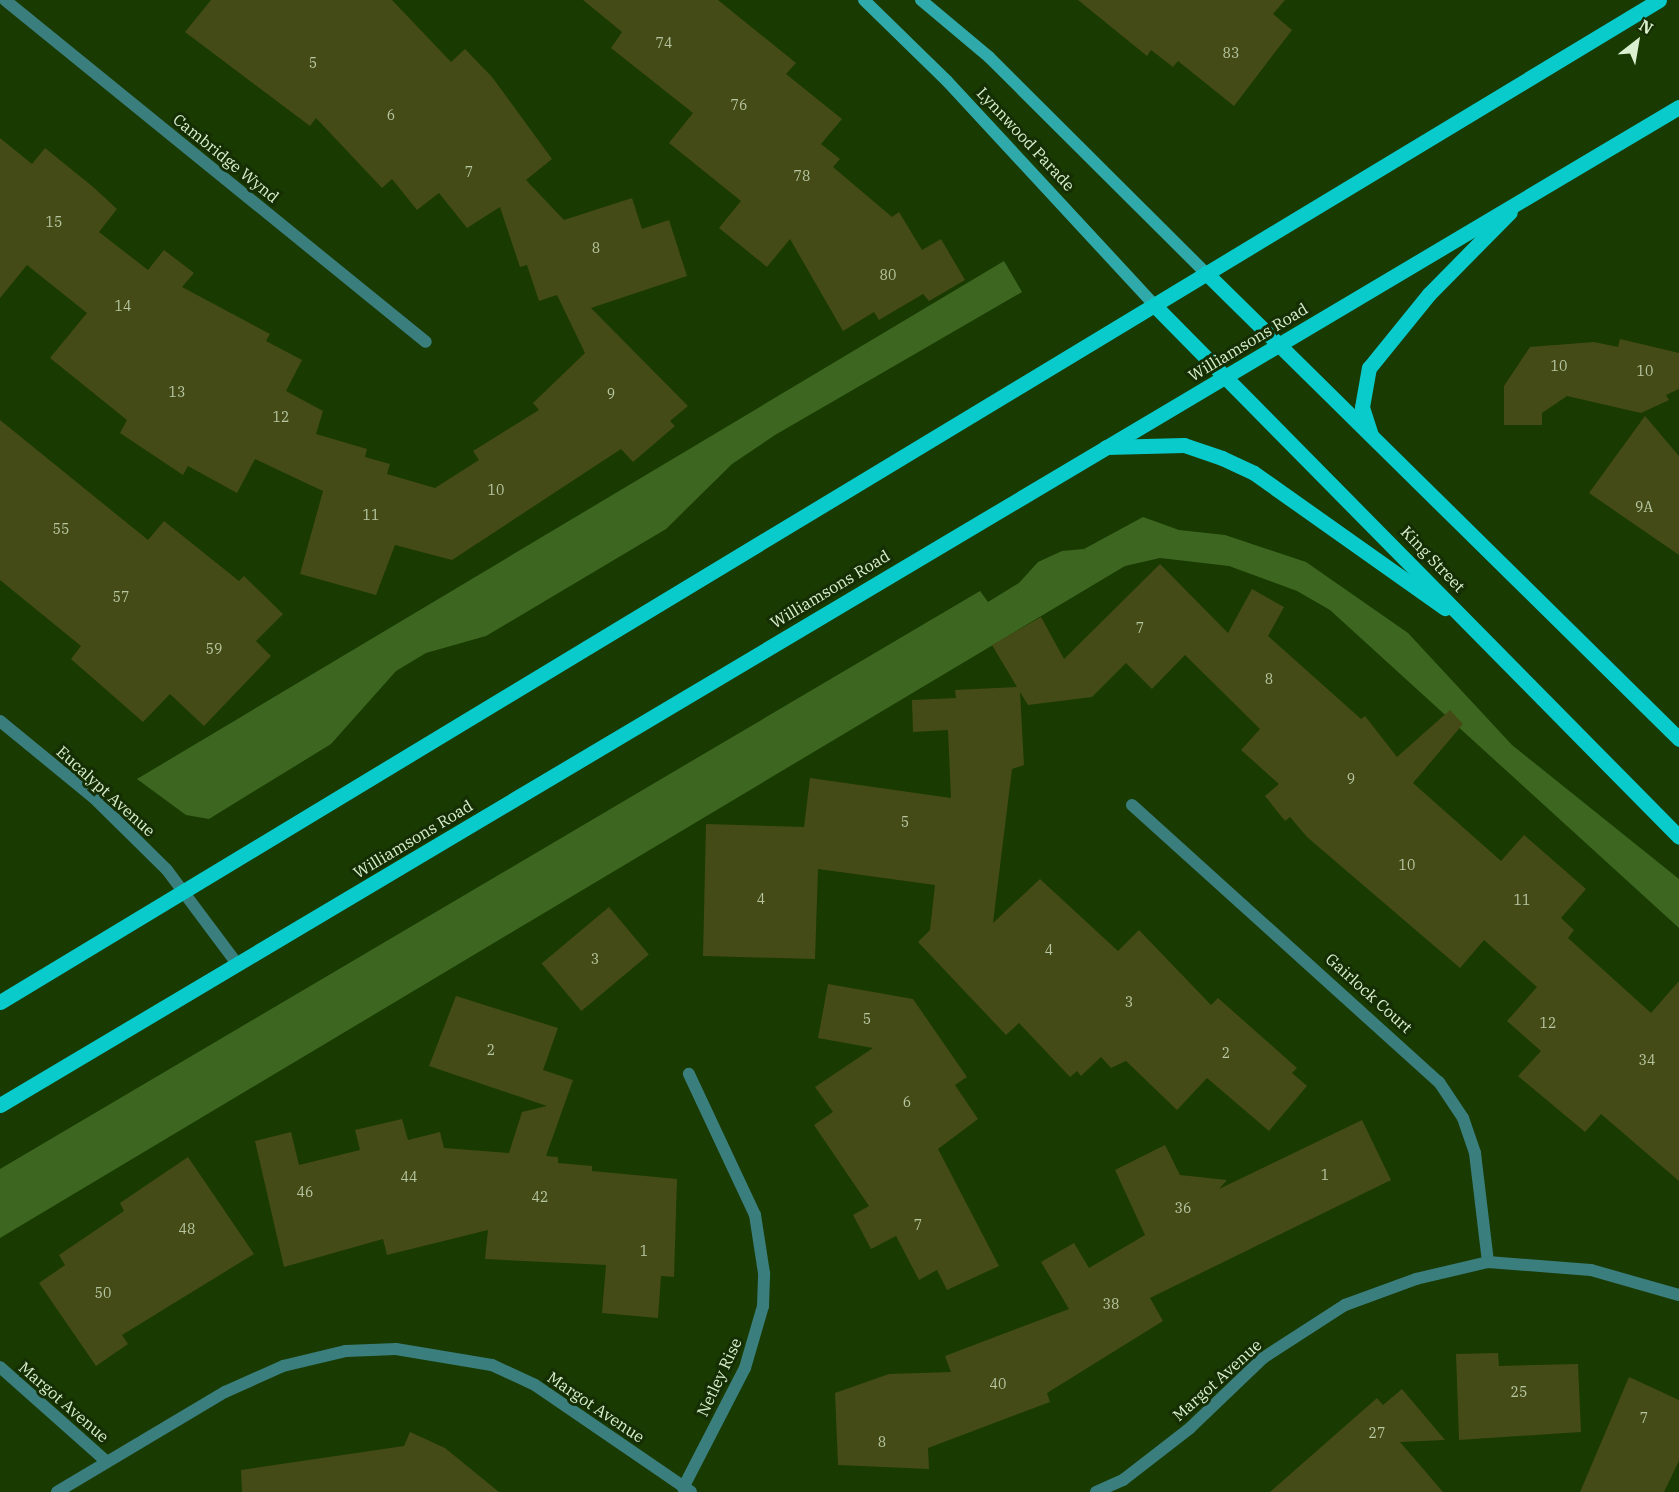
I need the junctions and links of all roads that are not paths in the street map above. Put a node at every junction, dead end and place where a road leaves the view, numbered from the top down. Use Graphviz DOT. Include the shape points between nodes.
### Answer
graph roads {
  1 [pos="5,0"];
  2 [pos="864,0"];
  3 [pos="921,0"];
  4 [pos="1659,0"];
  5 [pos="1679,106"];
  6 [pos="1525,197"];
  7 [pos="1206,273"];
  8 [pos="1157,308"];
  9 [pos="426,342"];
  10 [pos="1280,345"];
  11 [pos="1225,378"];
  12 [pos="1372,439"];
  13 [pos="1105,447"];
  14 [pos="1478,633"];
  15 [pos="0,721"];
  16 [pos="1679,739"];
  17 [pos="1132,805"];
  18 [pos="1679,837"];
  19 [pos="184,892"];
  20 [pos="238,965"];
  21 [pos="0,1002"];
  22 [pos="689,1074"];
  23 [pos="0,1105"];
  24 [pos="1488,1262"];
  25 [pos="1679,1295"];
  26 [pos="0,1367"];
  27 [pos="106,1461"];
  28 [pos="687,1490"];
  29 [pos="57,1492"];
  30 [pos="1096,1492"];
  1 -- 9 [label="street, Cambridge Wynd"];
  2 -- 8 [label="main road, Lynnwood Parade" via="938,71"];
  3 -- 7 [label="main road, Lynnwood Parade" via="988,57"];
  4 -- 7 [label="main road"];
  5 -- 6 [label="main road, Williamsons Road"];
  6 -- 10 [label="main road, Williamsons Road"];
  6 -- 12 [label="main road" via="1430,294 1369,368 1362,407"];
  7 -- 8 [label="main road"];
  7 -- 10 [label="main road"];
  8 -- 11 [label="main road, King Street"];
  8 -- 19 [label="main road"];
  10 -- 11 [label="main road, Williamsons Road"];
  10 -- 12 [label="main road"];
  11 -- 13 [label="main road, Williamsons Road"];
  11 -- 14 [label="main road, King Street"];
  12 -- 16 [label="main road"];
  13 -- 14 [label="main road" via="1184,445 1254,473"];
  13 -- 20 [label="main road, Williamsons Road"];
  14 -- 18 [label="main road, King Street"];
  15 -- 19 [label="street, Eucalypt Avenue" via="93,797"];
  17 -- 24 [label="street, Gairlock Court" via="1439,1082 1462,1118 1475,1153"];
  19 -- 20 [label="street, Eucalypt Avenue"];
  19 -- 21 [label="main road"];
  20 -- 23 [label="main road, Williamsons Road"];
  22 -- 28 [label="street, Netley Rise" via="751,1204 764,1273 763,1306 745,1368"];
  24 -- 25 [label="street, Margot Avenue" via="1591,1270"];
  24 -- 30 [label="street, Margot Avenue" via="1416,1279 1345,1305 1263,1358 1190,1428 1123,1480"];
  26 -- 27 [label="street, Margot Avenue"];
  27 -- 28 [label="street, Margot Avenue" via="225,1392 283,1366 346,1351 396,1349 481,1362 535,1385"];
  27 -- 29 [label="street, Margot Avenue"];
}
